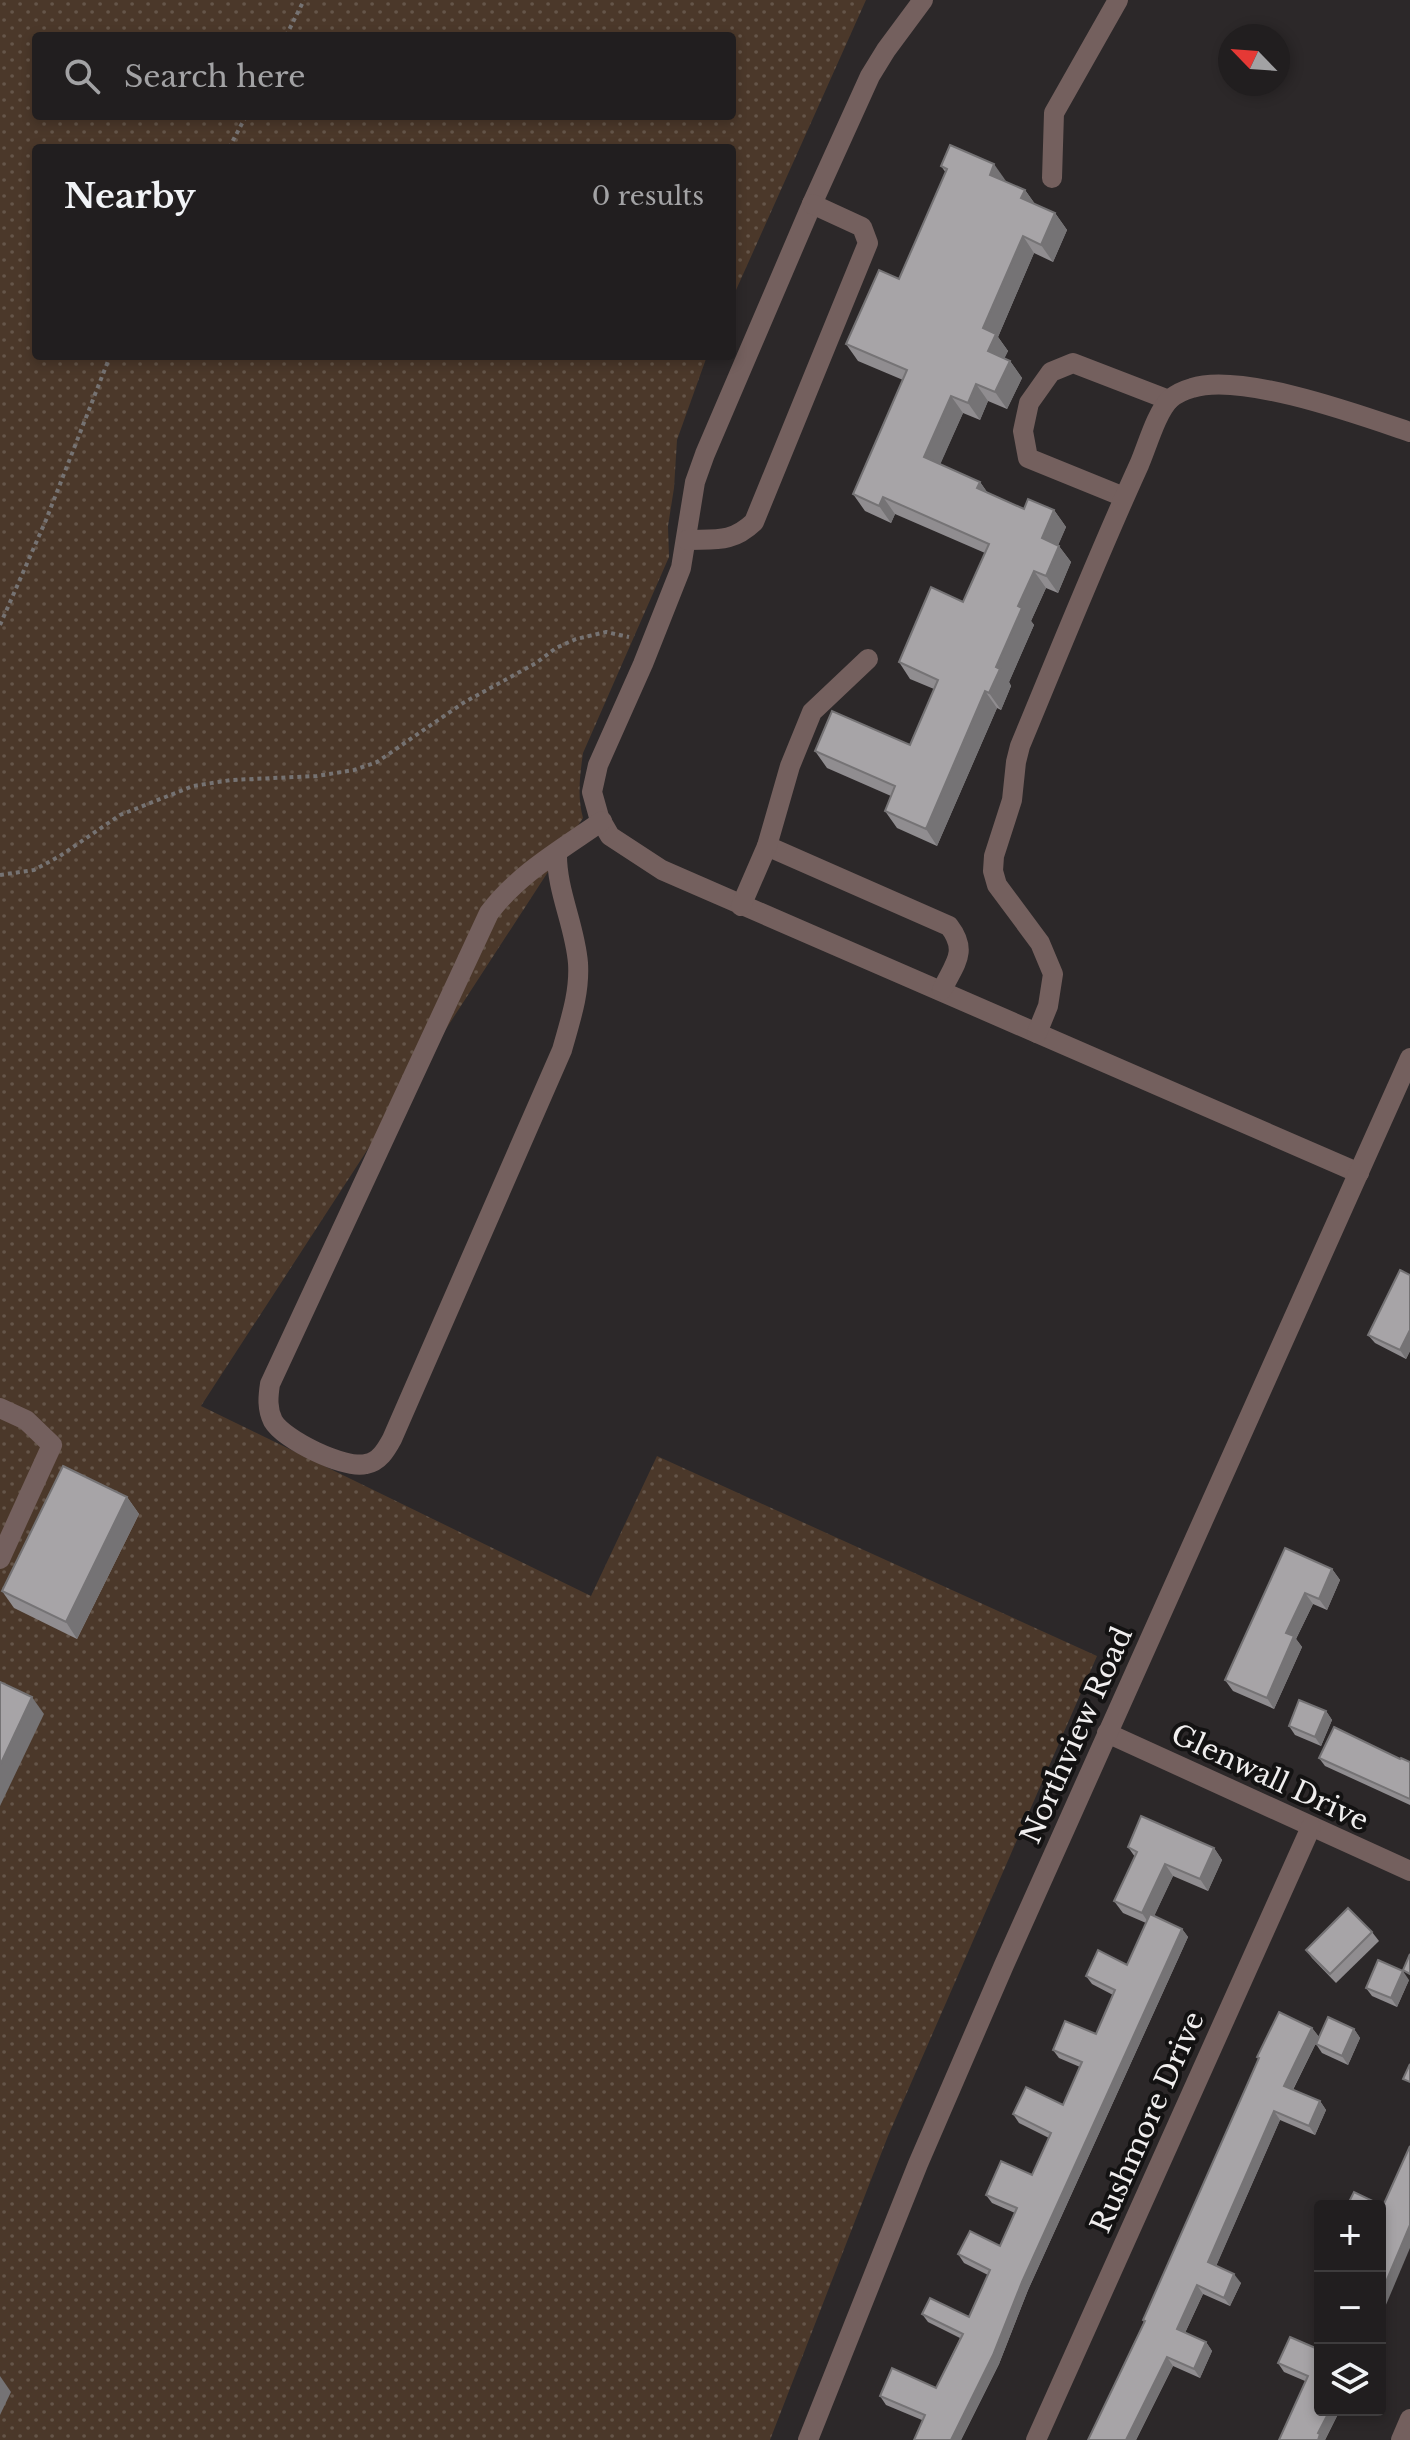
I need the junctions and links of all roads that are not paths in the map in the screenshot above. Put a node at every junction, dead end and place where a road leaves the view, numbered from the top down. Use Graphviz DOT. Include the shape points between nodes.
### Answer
graph roads {
  1 [pos="923,0"];
  2 [pos="1118,0"];
  3 [pos="1052,178"];
  4 [pos="812,204"];
  5 [pos="1169,400"];
  6 [pos="1410,432"];
  7 [pos="1124,497"];
  8 [pos="687,540"];
  9 [pos="868,659"];
  10 [pos="602,821"];
  11 [pos="767,846"];
  12 [pos="557,852"];
  13 [pos="741,906"];
  14 [pos="942,990"];
  15 [pos="1037,1033"];
  16 [pos="1410,1058"];
  17 [pos="1359,1173"];
  18 [pos="0,1408"];
  19 [pos="0,1559"];
  20 [pos="1107,1733"];
  21 [pos="1311,1827"];
  22 [pos="1410,1871"];
  23 [pos="1410,2419"];
  24 [pos="808,2440"];
  25 [pos="1036,2440"];
  26 [pos="1401,2440"];
  1 -- 4 [label="street" via="870,76"];
  2 -- 3 [label="street" via="1054,113"];
  4 -- 8 [label="street" via="705,454 695,482"];
  4 -- 8 [label="street" via="862,227 868,243 754,522 741,534"];
  5 -- 6 [label="street" via="1207,383 1241,386 1350,411"];
  5 -- 7 [label="street"];
  5 -- 7 [label="street" via="1073,363 1051,372 1029,403 1023,431 1028,458"];
  7 -- 15 [label="street" via="1020,746 1012,800 994,856 997,885 1040,943 1053,974"];
  8 -- 10 [label="street" via="681,568 598,765 592,792"];
  9 -- 11 [label="street" via="812,712"];
  10 -- 12 [label="street"];
  10 -- 13 [label="street" via="610,836 649,862"];
  11 -- 13 [label="street"];
  11 -- 14 [label="street" via="949,926 960,953"];
  12 -- 12 [label="street" via="489,913 270,1384 269,1411 275,1424 340,1461 369,1464 392,1439 562,1050 575,1003 578,963 556,872"];
  13 -- 14 [label="street"];
  14 -- 15 [label="street"];
  15 -- 17 [label="street"];
  16 -- 17 [label="street, Northview Road"];
  17 -- 20 [label="street, Northview Road"];
  18 -- 19 [label="street" via="26,1420 52,1445"];
  20 -- 21 [label="street, Glenwall Drive"];
  20 -- 24 [label="street, Northview Road" via="918,2164"];
  21 -- 22 [label="street, Glenwall Drive"];
  21 -- 25 [label="street, Rushmore Drive"];
  23 -- 26 [label="street"];
}
